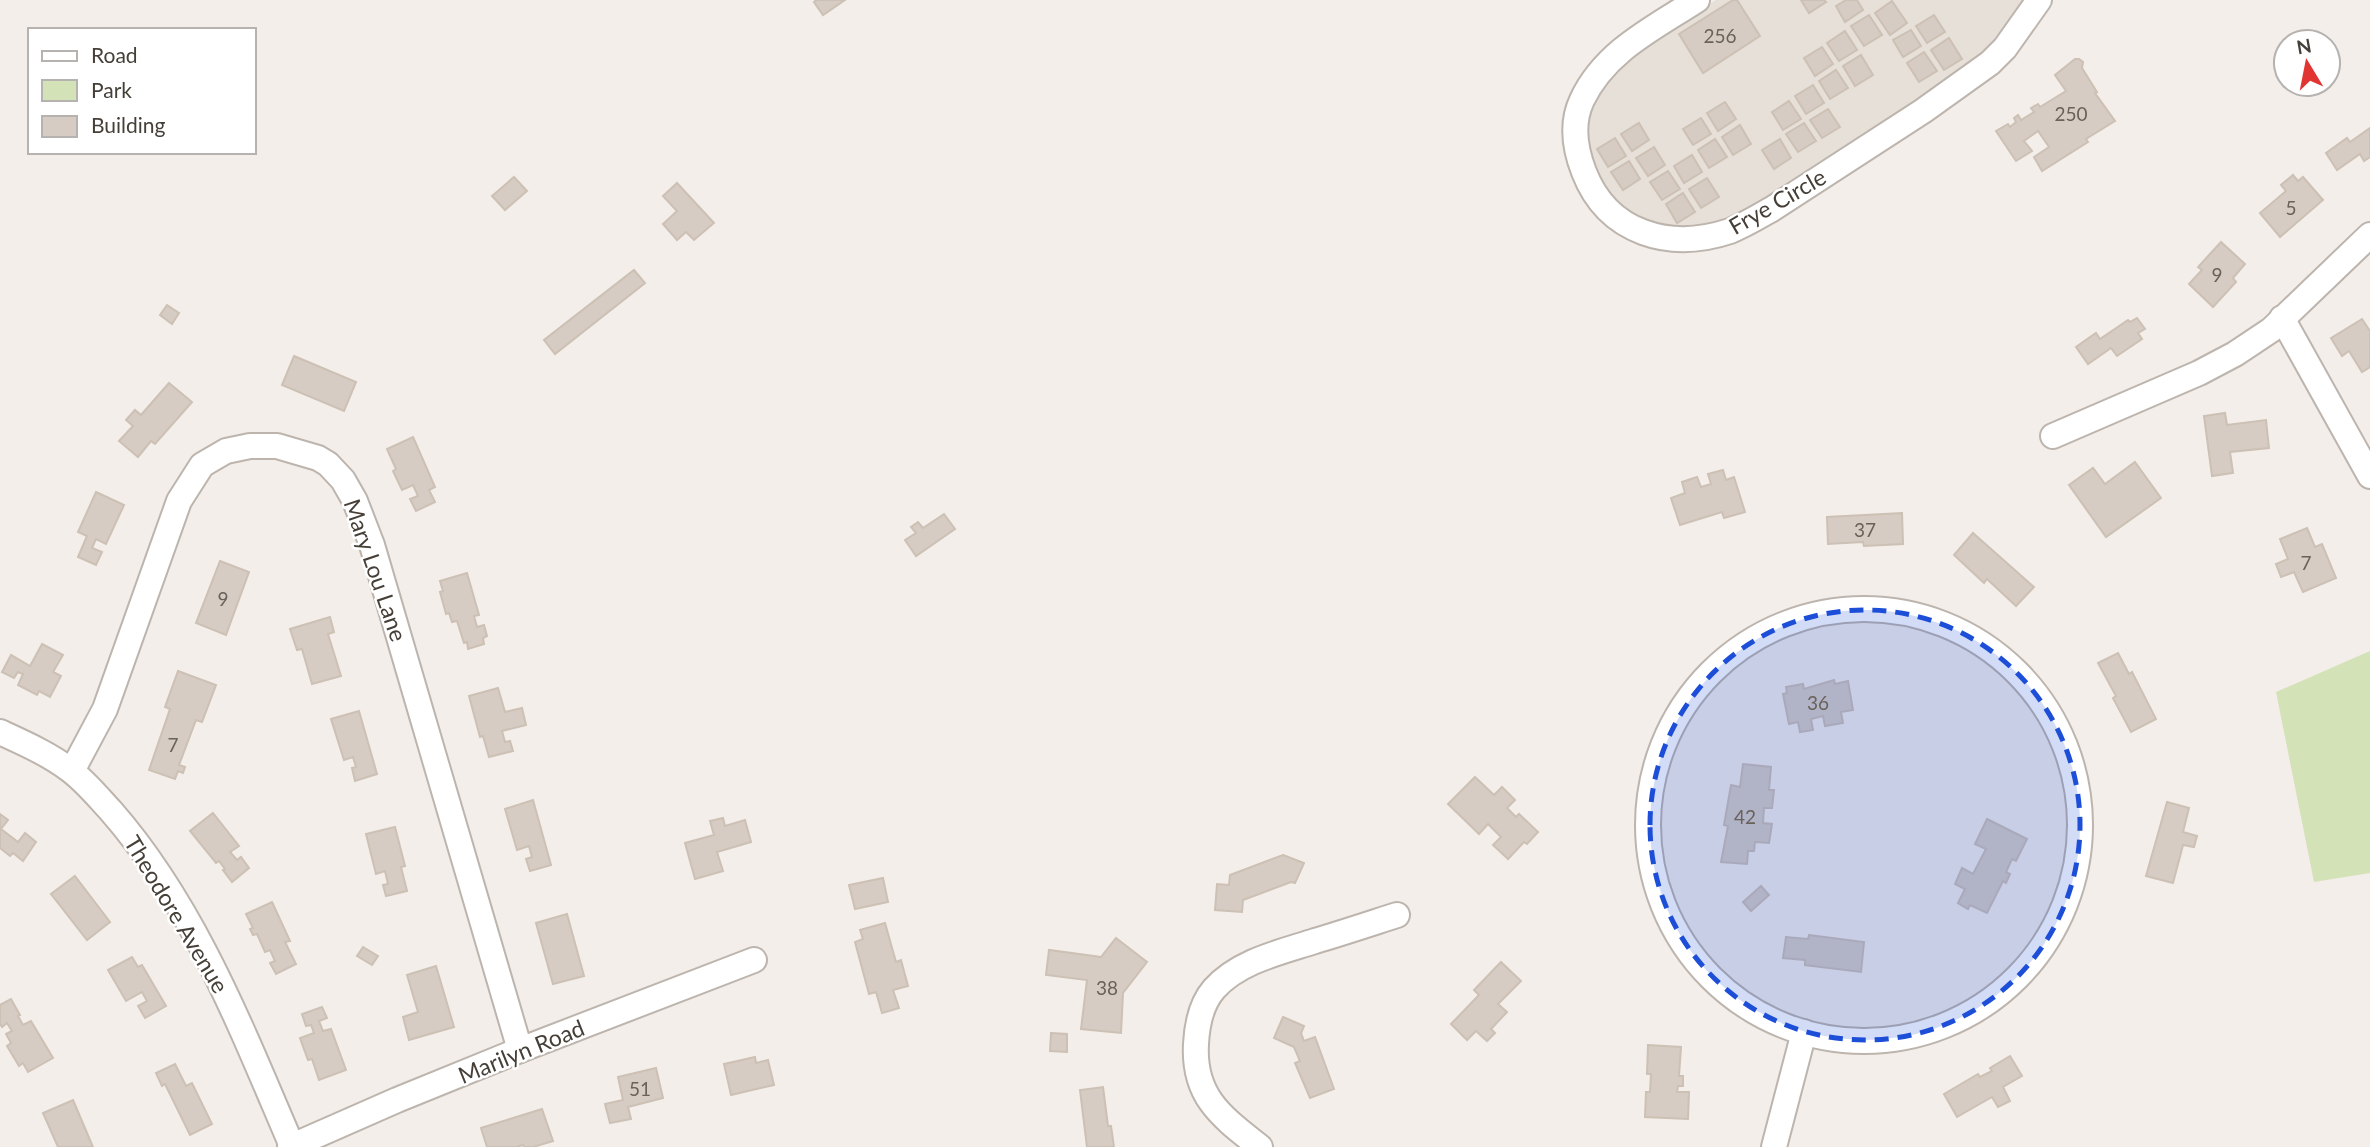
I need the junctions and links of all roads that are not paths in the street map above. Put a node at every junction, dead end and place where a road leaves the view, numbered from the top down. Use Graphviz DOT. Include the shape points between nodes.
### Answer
graph roads {
  1 [pos="1697,0"];
  2 [pos="2039,0"];
  3 [pos="2370,236"];
  4 [pos="2282,318"];
  5 [pos="2053,436"];
  6 [pos="2370,476"];
  7 [pos="0,732"];
  8 [pos="72,771"];
  9 [pos="1397,915"];
  10 [pos="754,960"];
  11 [pos="1804,1032"];
  12 [pos="520,1050"];
  13 [pos="291,1147"];
  14 [pos="1260,1147"];
  15 [pos="1774,1147"];
  1 -- 2 [label="street, Frye Circle" via="1616,53 1591,85 1577,116 1576,147 1600,203 1629,226 1657,237 1715,235 1772,209 1990,63"];
  3 -- 4 [label="street"];
  4 -- 5 [label="street" via="2235,355"];
  4 -- 6 [label="street"];
  7 -- 8 [label="street, Theodore Avenue"];
  8 -- 12 [label="street, Mary Lou Lane" via="105,709 179,501 202,466 226,451 250,446 277,446 328,464 355,501 372,545"];
  8 -- 13 [label="street, Theodore Avenue" via="125,827 155,868 217,974"];
  9 -- 14 [label="street" via="1256,962 1226,978 1203,1006 1195,1060 1205,1094 1221,1116"];
  10 -- 12 [label="street, Marilyn Road"];
  11 -- 11 [label="street" via="1772,1020 1716,982 1674,928 1651,864 1648,819 1657,763 1686,702 1718,667 1762,635 1793,621 1837,611 1894,611 1927,618 1959,630 2014,668 2055,722 2068,753 2081,819 2072,886 2043,947 2022,973 1968,1014 1937,1028 1893,1038 1837,1038"];
  11 -- 15 [label="street"];
  12 -- 13 [label="street, Marilyn Road"];
}
